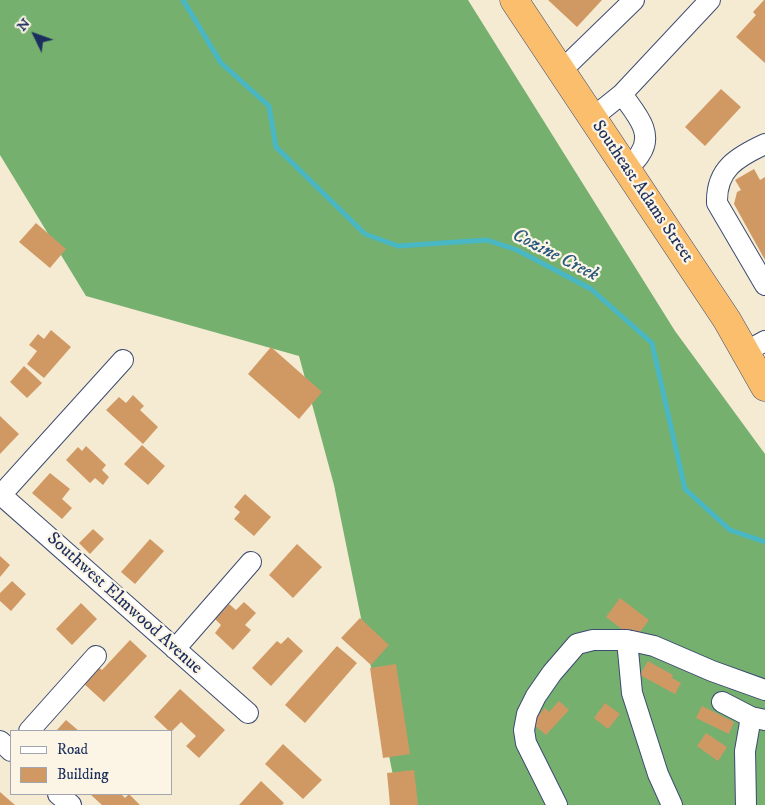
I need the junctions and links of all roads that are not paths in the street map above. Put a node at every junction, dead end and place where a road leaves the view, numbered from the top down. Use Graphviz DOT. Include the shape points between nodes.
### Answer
graph roads {
  1 [pos="514,0"];
  2 [pos="634,0"];
  3 [pos="710,0"];
  4 [pos="561,71"];
  5 [pos="622,94"];
  6 [pos="592,118"];
  7 [pos="765,144"];
  8 [pos="626,169"];
  9 [pos="765,285"];
  10 [pos="755,346"];
  11 [pos="123,360"];
  12 [pos="765,387"];
  13 [pos="0,495"];
  14 [pos="251,562"];
  15 [pos="627,640"];
  16 [pos="175,649"];
  17 [pos="96,656"];
  18 [pos="765,690"];
  19 [pos="722,702"];
  20 [pos="248,713"];
  21 [pos="758,718"];
  22 [pos="30,730"];
  23 [pos="0,741"];
  24 [pos="10,750"];
  25 [pos="59,795"];
  26 [pos="71,805"];
  27 [pos="557,805"];
  28 [pos="672,805"];
  29 [pos="746,805"];
  1 -- 4 [label="highway, Southeast Adams Street"];
  2 -- 4 [label="street"];
  3 -- 5 [label="street"];
  4 -- 6 [label="highway, Southeast Adams Street"];
  5 -- 6 [label="street"];
  5 -- 8 [label="street" via="644,126 646,140 640,154"];
  6 -- 8 [label="highway, Southeast Adams Street"];
  7 -- 9 [label="street" via="742,154 723,174 717,189 717,203"];
  8 -- 10 [label="highway, Southeast Adams Street" via="727,320"];
  10 -- 12 [label="highway, Southeast Adams Street"];
  11 -- 13 [label="street"];
  13 -- 16 [label="street, Southwest Elmwood Avenue"];
  14 -- 16 [label="street"];
  15 -- 18 [label="street" via="654,646"];
  15 -- 27 [label="street" via="593,640 577,644 552,673 527,714 526,742"];
  15 -- 28 [label="street" via="632,693 658,774"];
  16 -- 20 [label="street, Southwest Elmwood Avenue"];
  17 -- 22 [label="street"];
  19 -- 21 [label="street"];
  21 -- 29 [label="street" via="745,751"];
  23 -- 24 [label="street"];
  25 -- 26 [label="street"];
}
